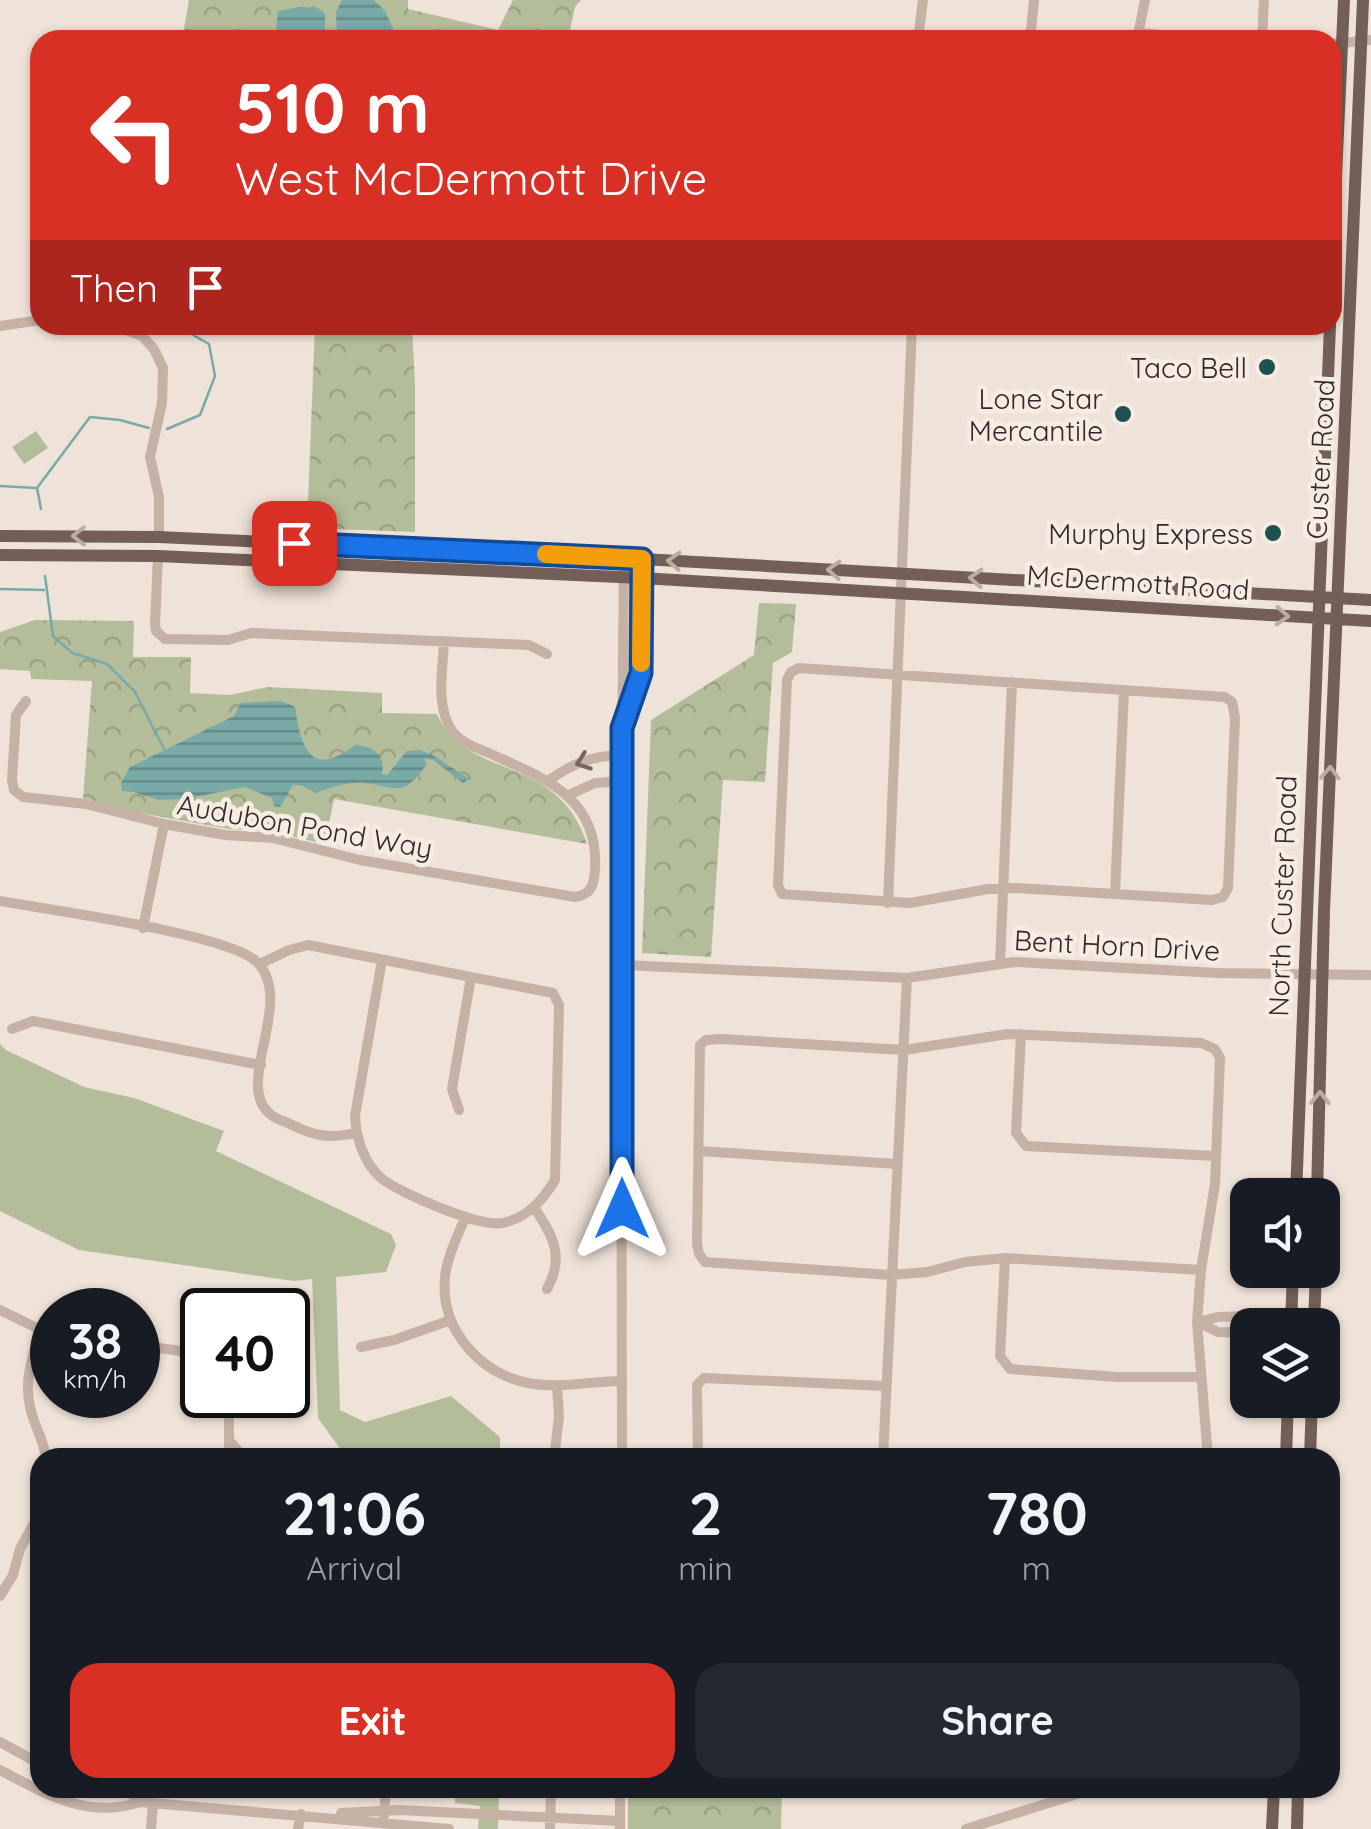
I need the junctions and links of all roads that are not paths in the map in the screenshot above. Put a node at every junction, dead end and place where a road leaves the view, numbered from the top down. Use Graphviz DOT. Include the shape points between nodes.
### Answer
graph roads {
  1 [pos="922,0"];
  2 [pos="1034,0"];
  3 [pos="1145,0"];
  4 [pos="1264,0"];
  5 [pos="1344,0"];
  6 [pos="1364,0"];
  7 [pos="919,30"];
  8 [pos="1031,30"];
  9 [pos="1140,30"];
  10 [pos="1262,30"];
  11 [pos="1339,30"];
  12 [pos="1366,46"];
  13 [pos="30,320"];
  14 [pos="0,326"];
  15 [pos="139,335"];
  16 [pos="912,335"];
  17 [pos="1330,335"];
  18 [pos="0,536"];
  19 [pos="158,537"];
  20 [pos="0,555"];
  21 [pos="158,556"];
  22 [pos="624,558"];
  23 [pos="642,559"];
  24 [pos="724,563"];
  25 [pos="903,574"];
  26 [pos="624,577"];
  27 [pos="642,578"];
  28 [pos="723,583"];
  29 [pos="1088,584"];
  30 [pos="901,593"];
  31 [pos="1318,598"];
  32 [pos="1338,599"];
  33 [pos="1371,600"];
  34 [pos="1087,604"];
  35 [pos="1317,618"];
  36 [pos="1337,620"];
  37 [pos="1371,622"];
  38 [pos="444,640"];
  39 [pos="623,644"];
  40 [pos="547,654"];
  41 [pos="641,663"];
  42 [pos="899,674"];
  43 [pos="1012,682"];
  44 [pos="1124,690"];
  45 [pos="26,701"];
  46 [pos="622,728"];
  47 [pos="622,755"];
  48 [pos="548,781"];
  49 [pos="622,781"];
  50 [pos="569,796"];
  51 [pos="164,824"];
  52 [pos="1310,831"];
  53 [pos="1328,831"];
  54 [pos="1003,888"];
  55 [pos="1115,894"];
  56 [pos="0,901"];
  57 [pos="888,902"];
  58 [pos="143,928"];
  59 [pos="382,960"];
  60 [pos="1000,962"];
  61 [pos="260,964"];
  62 [pos="623,966"];
  63 [pos="1303,972"];
  64 [pos="1323,974"];
  65 [pos="1371,975"];
  66 [pos="471,977"];
  67 [pos="907,978"];
  68 [pos="12,1029"];
  69 [pos="1022,1034"];
  70 [pos="904,1050"];
  71 [pos="261,1065"];
  72 [pos="458,1110"];
  73 [pos="355,1133"];
  74 [pos="698,1151"];
  75 [pos="1215,1156"];
  76 [pos="897,1164"];
  77 [pos="1297,1178"];
  78 [pos="1318,1178"];
  79 [pos="534,1207"];
  80 [pos="465,1218"];
  81 [pos="1005,1258"];
  82 [pos="1201,1270"];
  83 [pos="891,1275"];
  84 [pos="547,1289"];
  85 [pos="0,1310"];
  86 [pos="1230,1317"];
  87 [pos="451,1320"];
  88 [pos="1197,1322"];
  89 [pos="30,1323"];
  90 [pos="1230,1332"];
  91 [pos="361,1347"];
  92 [pos="30,1365"];
  93 [pos="1200,1377"];
  94 [pos="622,1381"];
  95 [pos="557,1386"];
  96 [pos="885,1386"];
  97 [pos="30,1407"];
  98 [pos="33,1418"];
  99 [pos="230,1418"];
  100 [pos="1287,1418"];
  101 [pos="1311,1418"];
  102 [pos="230,1440"];
  103 [pos="45,1448"];
  104 [pos="230,1448"];
  105 [pos="236,1448"];
  106 [pos="555,1448"];
  107 [pos="622,1448"];
  108 [pos="698,1448"];
  109 [pos="883,1448"];
  110 [pos="1208,1448"];
  111 [pos="1286,1448"];
  112 [pos="1310,1448"];
  113 [pos="30,1530"];
  114 [pos="0,1596"];
  115 [pos="0,1742"];
  116 [pos="23,1754"];
  117 [pos="30,1758"];
  118 [pos="0,1770"];
  119 [pos="12,1776"];
  120 [pos="30,1783"];
  121 [pos="68,1798"];
  122 [pos="136,1798"];
  123 [pos="385,1798"];
  124 [pos="551,1798"];
  125 [pos="620,1798"];
  126 [pos="1064,1798"];
  127 [pos="1274,1798"];
  128 [pos="1298,1798"];
  129 [pos="140,1802"];
  130 [pos="153,1803"];
  131 [pos="384,1810"];
  132 [pos="300,1814"];
  133 [pos="316,1815"];
  134 [pos="487,1815"];
  135 [pos="384,1823"];
  136 [pos="550,1824"];
  137 [pos="620,1825"];
  138 [pos="151,1829"];
  139 [pos="298,1829"];
  140 [pos="450,1829"];
  141 [pos="486,1829"];
  142 [pos="966,1829"];
  143 [pos="1272,1829"];
  144 [pos="1297,1829"];
  1 -- 7 [label="street"];
  2 -- 8 [label="street"];
  3 -- 9 [label="street"];
  4 -- 10 [label="street"];
  5 -- 11 [label="main road"];
  6 -- 12 [label="main road, Custer Road"];
  12 -- 32 [label="main road, Custer Road"];
  13 -- 14 [label="street"];
  15 -- 19 [label="street" via="162,368 150,457 159,496"];
  16 -- 25 [label="street"];
  17 -- 31 [label="main road, North Custer Road"];
  19 -- 18 [label="main road, McDermott Road, one-way"];
  19 -- 21 [label="main road"];
  19 -- 22 [label="main road, McDermott Road"];
  20 -- 21 [label="main road, McDermott Road"];
  21 -- 26 [label="main road, McDermott Road"];
  21 -- 38 [label="street" via="155,624 165,638 228,640 251,633"];
  22 -- 23 [label="main road, McDermott Road"];
  22 -- 26 [label="street"];
  24 -- 23 [label="main road, McDermott Road, one-way"];
  23 -- 27 [label="street"];
  25 -- 24 [label="main road, McDermott Road, one-way"];
  24 -- 28 [label="main road"];
  29 -- 25 [label="main road, McDermott Road, one-way"];
  25 -- 30 [label="street"];
  26 -- 27 [label="main road, McDermott Road"];
  26 -- 39 [label="street"];
  27 -- 28 [label="main road, McDermott Road"];
  27 -- 41 [label="street"];
  28 -- 30 [label="main road, McDermott Road"];
  29 -- 31 [label="main road, McDermott Road"];
  29 -- 34 [label="main road"];
  30 -- 34 [label="main road, McDermott Road"];
  30 -- 42 [label="street"];
  31 -- 32 [label="main road, McDermott Road"];
  31 -- 35 [label="main road, North Custer Road"];
  32 -- 33 [label="main road, McDermott Road"];
  32 -- 36 [label="main road, Custer Road"];
  34 -- 35 [label="main road, McDermott Road, one-way"];
  35 -- 36 [label="main road, McDermott Road"];
  35 -- 52 [label="main road, North Custer Road"];
  36 -- 37 [label="main road, McDermott Road"];
  53 -- 36 [label="main road, North Custer Road, one-way"];
  38 -- 40 [label="street" via="529,645"];
  38 -- 48 [label="street" via="442,704 450,729 460,740"];
  39 -- 41 [label="street"];
  39 -- 46 [label="street"];
  41 -- 46 [label="street"];
  42 -- 43 [label="street"];
  42 -- 57 [label="street"];
  42 -- 57 [label="street" via="799,668 787,680 780,892"];
  43 -- 44 [label="street"];
  43 -- 54 [label="street"];
  44 -- 55 [label="street"];
  44 -- 55 [label="street" via="1232,702 1228,888 1212,900"];
  45 -- 51 [label="street, Audubon Pond Way" via="16,714 14,790"];
  46 -- 47 [label="street"];
  47 -- 48 [label="street, one-way" via="576,762"];
  47 -- 49 [label="street"];
  48 -- 50 [label="street"];
  49 -- 50 [label="street" via="595,783"];
  49 -- 62 [label="street"];
  50 -- 51 [label="street, Audubon Pond Way" via="596,852 594,884 576,897 360,860 274,838"];
  51 -- 58 [label="street"];
  52 -- 53 [label="main road"];
  52 -- 63 [label="main road, North Custer Road"];
  53 -- 64 [label="main road, North Custer Road"];
  54 -- 55 [label="street"];
  54 -- 57 [label="street"];
  54 -- 60 [label="street"];
  56 -- 58 [label="street"];
  58 -- 61 [label="street" via="227,944"];
  59 -- 61 [label="street" via="308,945"];
  59 -- 66 [label="street"];
  59 -- 73 [label="street"];
  60 -- 63 [label="street, Bent Horn Drive"];
  60 -- 67 [label="street, Bent Horn Drive"];
  61 -- 71 [label="street" via="270,985"];
  62 -- 67 [label="street, Bent Horn Drive"];
  62 -- 94 [label="street"];
  63 -- 64 [label="street, Bent Horn Drive"];
  63 -- 77 [label="main road, North Custer Road"];
  64 -- 65 [label="street, Bent Horn Drive"];
  78 -- 64 [label="main road, North Custer Road, one-way"];
  66 -- 72 [label="street" via="452,1089"];
  66 -- 79 [label="street" via="556,996 558,1157 555,1180"];
  67 -- 70 [label="street"];
  68 -- 71 [label="street" via="33,1021"];
  69 -- 70 [label="street"];
  69 -- 75 [label="street" via="1215,1048"];
  69 -- 75 [label="street" via="1016,1132 1022,1142 1032,1148"];
  70 -- 74 [label="street" via="703,1042 697,1058"];
  70 -- 76 [label="street"];
  71 -- 73 [label="street" via="259,1096 271,1115 314,1136"];
  73 -- 80 [label="street" via="382,1179"];
  74 -- 76 [label="street"];
  74 -- 83 [label="street" via="701,1259"];
  75 -- 82 [label="street"];
  76 -- 83 [label="street"];
  79 -- 80 [label="street" via="500,1224"];
  79 -- 84 [label="street" via="556,1254"];
  80 -- 87 [label="street" via="445,1276"];
  81 -- 82 [label="street"];
  81 -- 83 [label="street"];
  81 -- 93 [label="street" via="1005,1366"];
  82 -- 88 [label="street"];
  83 -- 96 [label="street"];
  85 -- 89 [label="street"];
  86 -- 88 [label="street"];
  87 -- 91 [label="street"];
  87 -- 95 [label="street" via="476,1357 501,1375"];
  88 -- 90 [label="street"];
  88 -- 93 [label="street"];
  92 -- 97 [label="street"];
  93 -- 110 [label="street"];
  94 -- 95 [label="street"];
  94 -- 107 [label="street"];
  95 -- 106 [label="street"];
  96 -- 108 [label="street" via="710,1377 697,1385"];
  96 -- 109 [label="street"];
  98 -- 103 [label="street"];
  99 -- 102 [label="street"];
  100 -- 111 [label="main road"];
  101 -- 112 [label="main road"];
  102 -- 104 [label="street"];
  102 -- 105 [label="street"];
  113 -- 114 [label="street"];
  115 -- 116 [label="street"];
  116 -- 117 [label="street"];
  116 -- 119 [label="street"];
  118 -- 119 [label="street"];
  119 -- 120 [label="street"];
  121 -- 129 [label="street" via="92,1809"];
  122 -- 129 [label="street"];
  123 -- 131 [label="street"];
  124 -- 136 [label="street"];
  125 -- 137 [label="street"];
  126 -- 142 [label="street"];
  127 -- 143 [label="main road"];
  128 -- 144 [label="main road"];
  129 -- 130 [label="street"];
  130 -- 132 [label="street"];
  130 -- 138 [label="street"];
  131 -- 133 [label="street"];
  131 -- 134 [label="street"];
  131 -- 135 [label="street"];
  132 -- 133 [label="street"];
  132 -- 139 [label="street"];
  133 -- 135 [label="street"];
  134 -- 136 [label="street"];
  134 -- 141 [label="street"];
  135 -- 140 [label="street"];
  136 -- 137 [label="street"];
}
